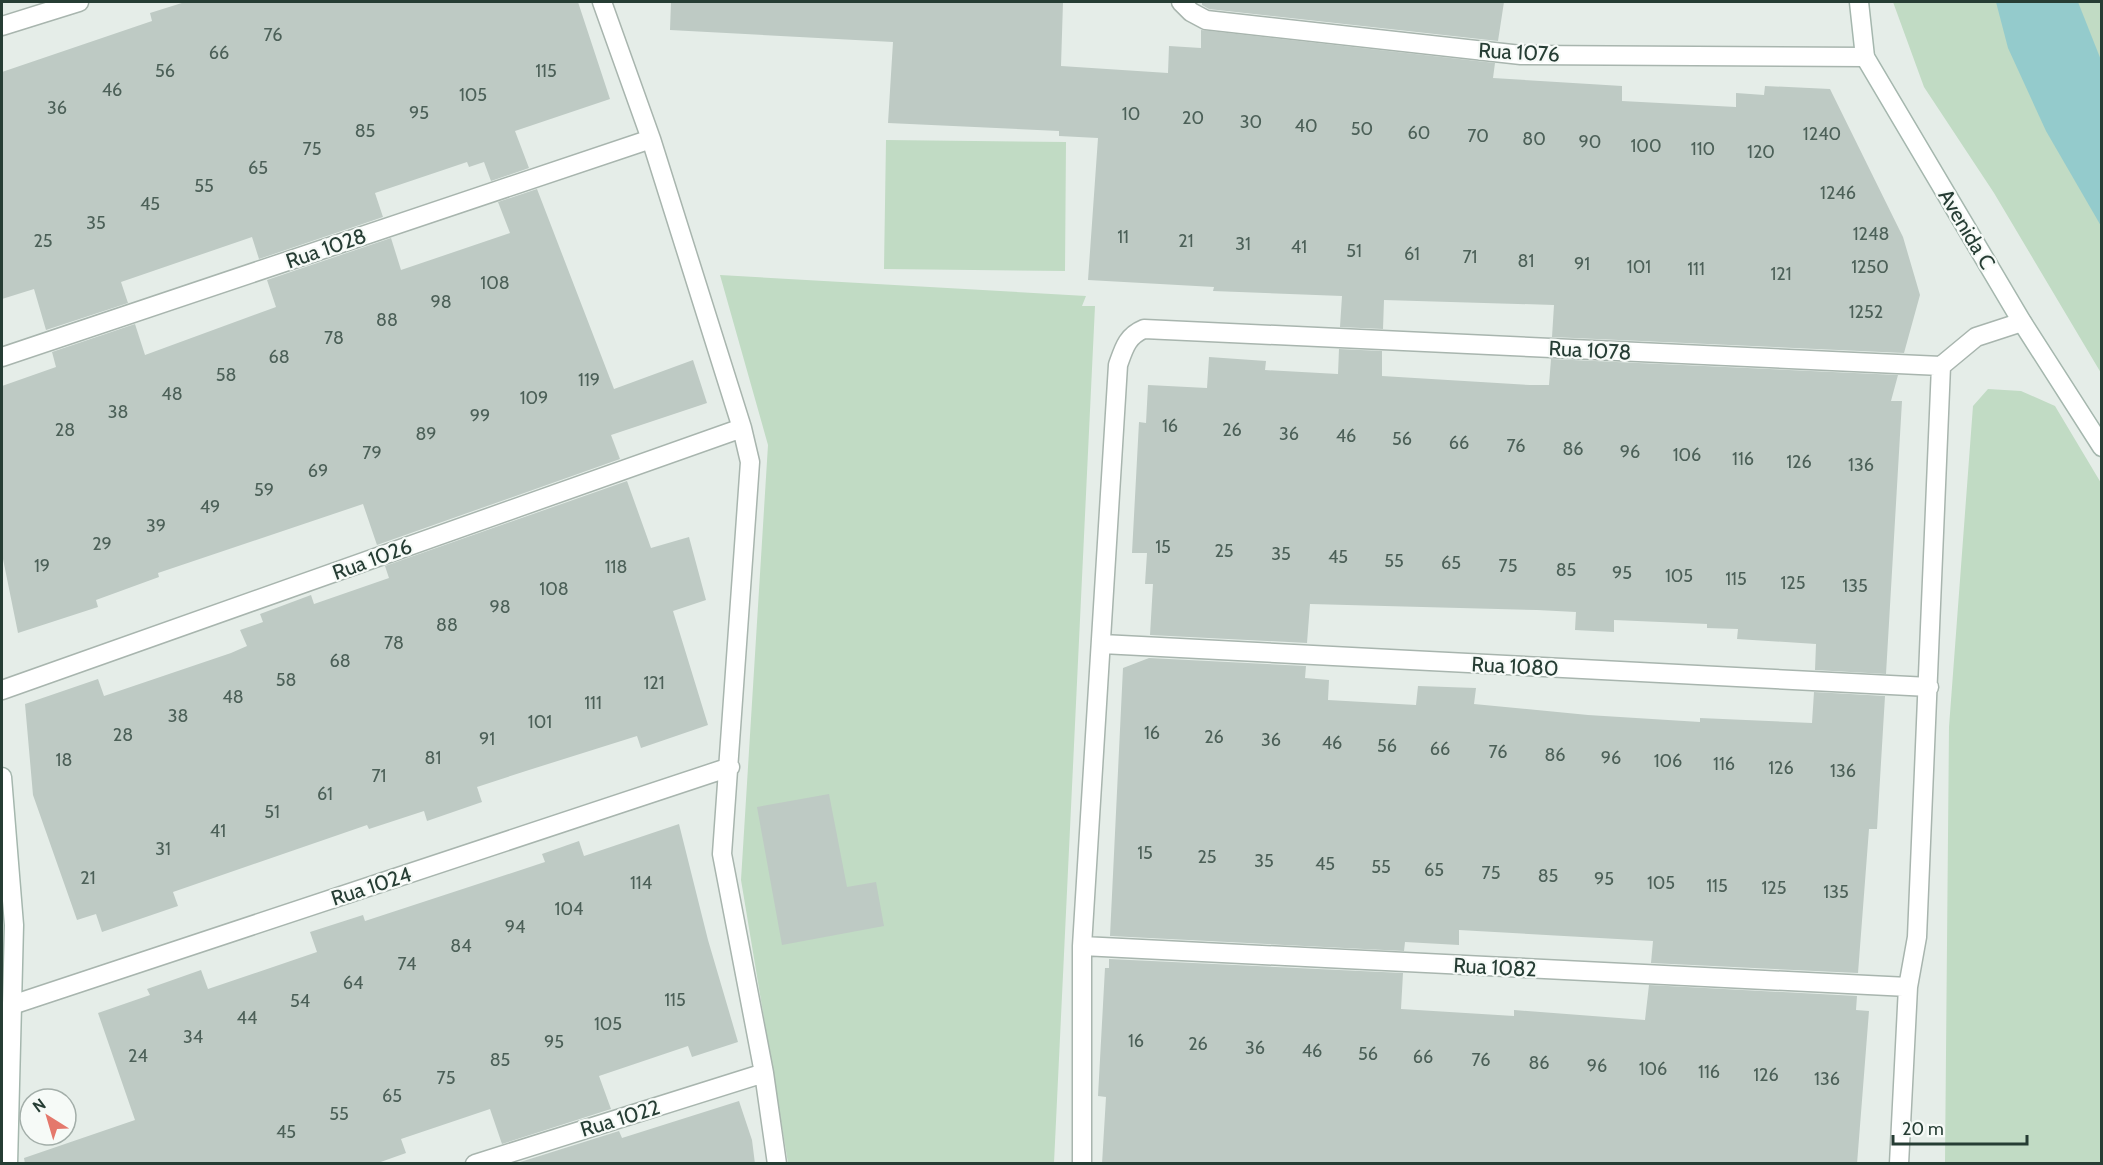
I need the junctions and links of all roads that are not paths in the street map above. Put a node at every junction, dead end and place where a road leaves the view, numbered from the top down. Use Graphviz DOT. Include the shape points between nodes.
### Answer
graph roads {
  1 [pos="80,2"];
  2 [pos="602,2"];
  3 [pos="1181,2"];
  4 [pos="1859,2"];
  5 [pos="2,26"];
  6 [pos="1865,57"];
  7 [pos="651,139"];
  8 [pos="2022,322"];
  9 [pos="2,357"];
  10 [pos="1941,366"];
  11 [pos="742,428"];
  12 [pos="2102,447"];
  13 [pos="1102,644"];
  14 [pos="1929,687"];
  15 [pos="2,690"];
  16 [pos="730,767"];
  17 [pos="2,777"];
  18 [pos="1082,946"];
  19 [pos="1908,987"];
  20 [pos="12,1005"];
  21 [pos="764,1073"];
  22 [pos="8,1164"];
  23 [pos="476,1164"];
  24 [pos="777,1164"];
  25 [pos="1082,1164"];
  26 [pos="1899,1164"];
  1 -- 5 [label="street"];
  2 -- 7 [label="street"];
  3 -- 6 [label="street, Rua 1076" via="1206,20 1521,55"];
  4 -- 6 [label="street, Avenida C"];
  6 -- 8 [label="street, Avenida C"];
  7 -- 9 [label="street, Rua 1028"];
  7 -- 11 [label="street"];
  8 -- 10 [label="street" via="1976,337"];
  8 -- 12 [label="street, Avenida C"];
  10 -- 13 [label="street, Rua 1078" via="1144,329 1125,342 1118,365"];
  10 -- 14 [label="street"];
  11 -- 15 [label="street, Rua 1026"];
  11 -- 16 [label="street" via="750,462"];
  13 -- 14 [label="street, Rua 1080"];
  13 -- 18 [label="street"];
  14 -- 19 [label="street" via="1917,937"];
  16 -- 20 [label="street, Rua 1024"];
  16 -- 21 [label="street" via="722,854"];
  17 -- 20 [label="street" via="14,925"];
  18 -- 19 [label="street, Rua 1082"];
  18 -- 25 [label="street"];
  19 -- 26 [label="street"];
  20 -- 22 [label="street"];
  21 -- 23 [label="street, Rua 1022"];
  21 -- 24 [label="street"];
}
